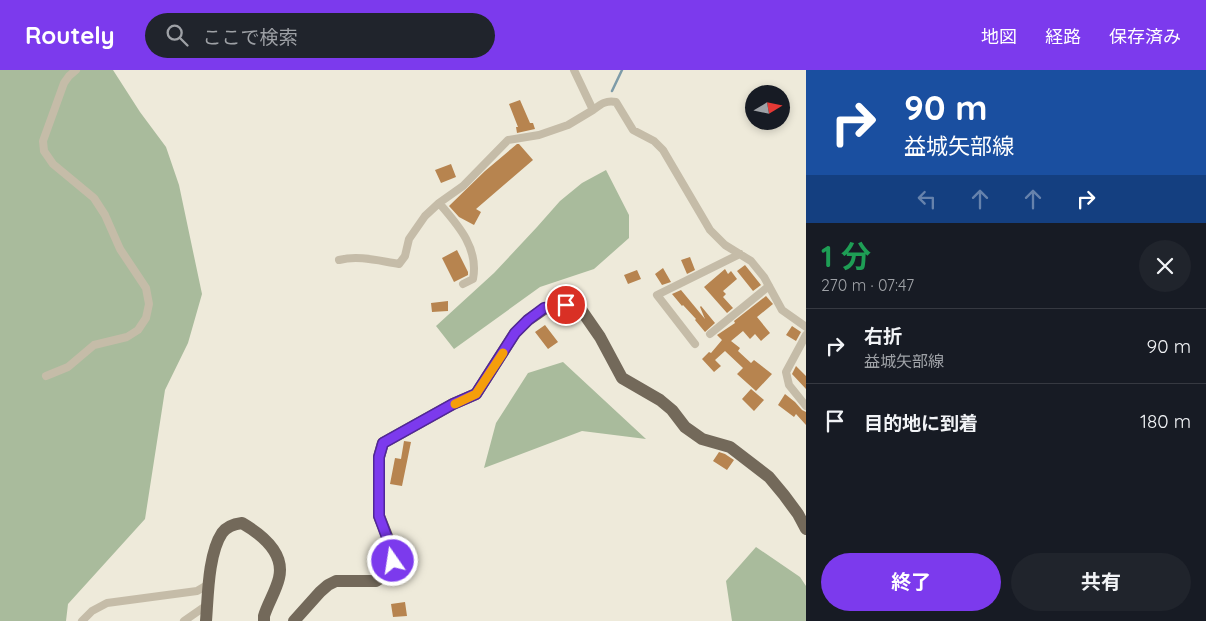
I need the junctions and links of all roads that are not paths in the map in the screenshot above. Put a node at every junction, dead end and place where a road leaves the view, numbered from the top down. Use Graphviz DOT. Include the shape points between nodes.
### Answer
graph roads {
  1 [pos="76,70"];
  2 [pos="574,70"];
  3 [pos="594,110"];
  4 [pos="439,203"];
  5 [pos="740,254"];
  6 [pos="339,260"];
  7 [pos="463,284"];
  8 [pos="769,286"];
  9 [pos="806,327"];
  10 [pos="710,334"];
  11 [pos="806,335"];
  12 [pos="695,344"];
  13 [pos="46,376"];
  14 [pos="806,406"];
  15 [pos="806,529"];
  16 [pos="209,584"];
  17 [pos="207,605"];
  18 [pos="82,621"];
  19 [pos="184,621"];
  20 [pos="206,621"];
  21 [pos="264,621"];
  22 [pos="294,621"];
  1 -- 13 [label="street" via="64,84 43,141 44,152 53,164 94,198 120,249 146,288 149,304 146,318 138,330 127,337 94,345 68,367"];
  2 -- 3 [label="street"];
  3 -- 4 [label="street" via="568,125 539,135 508,140 463,186"];
  3 -- 5 [label="street" via="602,103 616,102 633,130 663,150 710,230"];
  4 -- 6 [label="street" via="409,239 406,256 398,264 363,258"];
  4 -- 7 [label="street" via="460,227 472,249 473,279"];
  5 -- 8 [label="street" via="751,261"];
  5 -- 12 [label="street" via="657,295"];
  8 -- 9 [label="street" via="782,310"];
  8 -- 10 [label="street"];
  11 -- 14 [label="street" via="786,372 788,386"];
  15 -- 22 [label="main road" via="769,477 730,447 702,439 685,427 660,400 622,378 582,311 566,305 544,308 515,333 476,394 383,443 379,457 379,516 393,561 386,574 376,581 336,581 320,592"];
  16 -- 17 [label="main road"];
  16 -- 18 [label="street" via="197,591 107,603"];
  16 -- 21 [label="main road" via="222,533 231,525 242,522 259,533 276,555 280,568"];
  17 -- 19 [label="street"];
  17 -- 20 [label="main road"];
}
